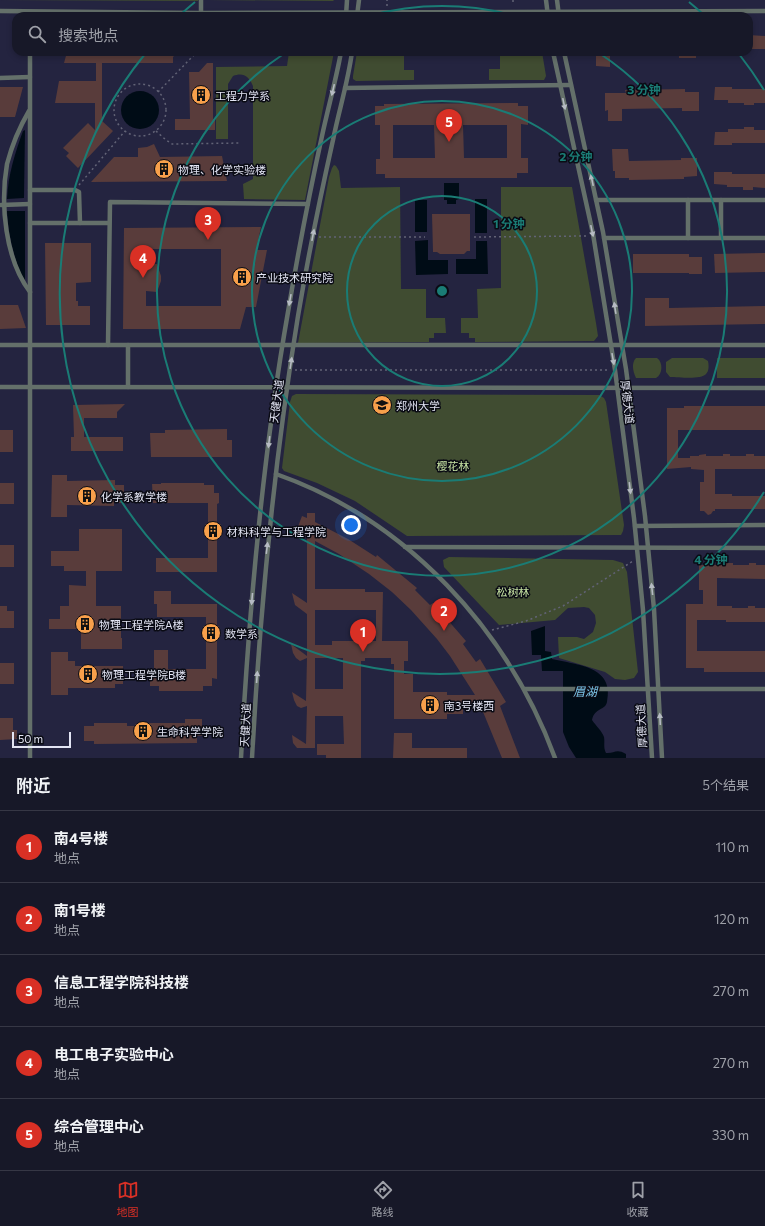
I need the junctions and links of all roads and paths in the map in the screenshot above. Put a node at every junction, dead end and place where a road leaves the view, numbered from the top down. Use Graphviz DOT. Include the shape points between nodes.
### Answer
graph roads {
  1 [pos="201,0"];
  2 [pos="347,0"];
  3 [pos="358,0"];
  4 [pos="546,0"];
  5 [pos="557,0"];
  6 [pos="0,11"];
  7 [pos="765,11"];
  8 [pos="12,12"];
  9 [pos="201,12"];
  10 [pos="346,12"];
  11 [pos="357,12"];
  12 [pos="548,12"];
  13 [pos="558,12"];
  14 [pos="662,12"];
  15 [pos="30,56"];
  16 [pos="192,56"];
  17 [pos="340,56"];
  18 [pos="351,56"];
  19 [pos="554,56"];
  20 [pos="565,56"];
  21 [pos="30,77"];
  22 [pos="0,78"];
  23 [pos="571,85"];
  24 [pos="560,86"];
  25 [pos="344,88"];
  26 [pos="158,92"];
  27 [pos="30,109"];
  28 [pos="156,130"];
  29 [pos="125,131"];
  30 [pos="241,143"];
  31 [pos="30,190"];
  32 [pos="75,190"];
  33 [pos="596,200"];
  34 [pos="688,200"];
  35 [pos="721,200"];
  36 [pos="765,200"];
  37 [pos="30,204"];
  38 [pos="308,204"];
  39 [pos="1,205"];
  40 [pos="30,223"];
  41 [pos="80,223"];
  42 [pos="110,223"];
  43 [pos="593,236"];
  44 [pos="312,237"];
  45 [pos="425,237"];
  46 [pos="474,237"];
  47 [pos="604,238"];
  48 [pos="688,238"];
  49 [pos="721,238"];
  50 [pos="765,238"];
  51 [pos="30,292"];
  52 [pos="0,345"];
  53 [pos="30,345"];
  54 [pos="108,345"];
  55 [pos="128,345"];
  56 [pos="283,345"];
  57 [pos="294,345"];
  58 [pos="611,345"];
  59 [pos="622,345"];
  60 [pos="765,345"];
  61 [pos="290,370"];
  62 [pos="615,370"];
  63 [pos="0,387"];
  64 [pos="30,387"];
  65 [pos="128,387"];
  66 [pos="276,387"];
  67 [pos="287,387"];
  68 [pos="617,388"];
  69 [pos="628,388"];
  70 [pos="765,388"];
  71 [pos="276,474"];
  72 [pos="765,525"];
  73 [pos="635,526"];
  74 [pos="645,526"];
  75 [pos="405,547"];
  76 [pos="637,548"];
  77 [pos="648,548"];
  78 [pos="765,548"];
  79 [pos="638,558"];
  80 [pos="487,632"];
  81 [pos="524,689"];
  82 [pos="648,689"];
  83 [pos="659,689"];
  84 [pos="765,689"];
  85 [pos="30,758"];
  86 [pos="241,758"];
  87 [pos="252,758"];
  88 [pos="556,758"];
  89 [pos="652,758"];
  90 [pos="662,758"];
  1 -- 9 [label="lane"];
  2 -- 10 [label="lane"];
  3 -- 11 [label="lane"];
  4 -- 12 [label="lane"];
  5 -- 13 [label="lane"];
  6 -- 8 [label="lane"];
  7 -- 14 [label="lane"];
  15 -- 21 [label="lane"];
  16 -- 26 [label="path"];
  17 -- 38 [label="lane, 天健大道, one-way"];
  18 -- 25 [label="lane, 天健大道"];
  19 -- 24 [label="lane, 厚德大道"];
  20 -- 23 [label="lane, 厚德大道"];
  21 -- 22 [label="lane"];
  21 -- 27 [label="lane"];
  23 -- 24 [label="lane"];
  33 -- 23 [label="lane, 厚德大道, one-way"];
  24 -- 25 [label="lane"];
  24 -- 43 [label="lane, 厚德大道, one-way"];
  44 -- 25 [label="lane, 天健大道, one-way"];
  26 -- 28 [label="path" via="164,102 166,113 162,124"];
  26 -- 29 [label="path" via="148,86 137,85 122,92 115,102 114,112 117,122"];
  27 -- 31 [label="lane"];
  27 -- 39 [label="lane" via="18,129 6,165"];
  28 -- 29 [label="path" via="141,136"];
  28 -- 30 [label="path" via="172,144"];
  29 -- 32 [label="path"];
  31 -- 32 [label="lane"];
  31 -- 37 [label="lane"];
  32 -- 41 [label="lane" via="79,192"];
  33 -- 34 [label="lane"];
  33 -- 47 [label="lane, 厚德大道"];
  34 -- 35 [label="lane"];
  34 -- 48 [label="lane"];
  35 -- 36 [label="lane"];
  35 -- 49 [label="lane"];
  37 -- 39 [label="lane"];
  37 -- 40 [label="lane"];
  38 -- 42 [label="lane" via="110,202"];
  38 -- 56 [label="lane, 天健大道, one-way"];
  39 -- 51 [label="lane" via="9,250 21,280"];
  40 -- 41 [label="lane"];
  40 -- 51 [label="lane"];
  41 -- 42 [label="lane"];
  42 -- 54 [label="lane"];
  43 -- 46 [label="path"];
  43 -- 58 [label="lane, 厚德大道"];
  44 -- 45 [label="path"];
  44 -- 57 [label="lane, 天健大道"];
  47 -- 48 [label="lane"];
  59 -- 47 [label="lane, 厚德大道, one-way"];
  48 -- 49 [label="lane"];
  49 -- 50 [label="lane"];
  51 -- 53 [label="lane"];
  52 -- 53 [label="lane"];
  53 -- 54 [label="lane"];
  53 -- 64 [label="lane"];
  54 -- 55 [label="lane"];
  55 -- 56 [label="lane"];
  55 -- 65 [label="lane"];
  56 -- 57 [label="lane"];
  56 -- 66 [label="lane, 天健大道"];
  57 -- 58 [label="lane"];
  61 -- 57 [label="lane, 天健大道, one-way"];
  58 -- 59 [label="lane"];
  58 -- 62 [label="lane, 厚德大道, one-way"];
  59 -- 60 [label="lane"];
  59 -- 69 [label="lane, 厚德大道"];
  61 -- 62 [label="path"];
  61 -- 67 [label="lane, 天健大道"];
  62 -- 68 [label="lane, 厚德大道"];
  63 -- 64 [label="lane"];
  64 -- 65 [label="lane"];
  64 -- 85 [label="lane"];
  65 -- 66 [label="lane"];
  66 -- 67 [label="lane"];
  66 -- 86 [label="lane, 天健大道, one-way" via="255,563"];
  67 -- 68 [label="lane"];
  67 -- 71 [label="lane, 天健大道"];
  68 -- 69 [label="lane"];
  68 -- 73 [label="lane, 厚德大道, one-way"];
  69 -- 70 [label="lane"];
  69 -- 74 [label="lane, 厚德大道"];
  71 -- 75 [label="lane" via="346,506"];
  87 -- 71 [label="lane, 天健大道, one-way" via="261,614"];
  72 -- 74 [label="lane"];
  73 -- 74 [label="lane"];
  73 -- 76 [label="lane, 厚德大道"];
  74 -- 77 [label="lane, 厚德大道"];
  75 -- 76 [label="lane"];
  75 -- 80 [label="lane" via="438,575"];
  76 -- 77 [label="lane"];
  76 -- 79 [label="lane, 厚德大道"];
  77 -- 78 [label="lane"];
  83 -- 77 [label="lane, 厚德大道, one-way"];
  79 -- 80 [label="path" via="563,606 509,627"];
  79 -- 82 [label="lane, 厚德大道"];
  80 -- 81 [label="lane"];
  81 -- 82 [label="lane"];
  81 -- 88 [label="lane"];
  82 -- 83 [label="lane"];
  82 -- 89 [label="lane, 厚德大道"];
  83 -- 84 [label="lane"];
  90 -- 83 [label="lane, 厚德大道, one-way"];
}
